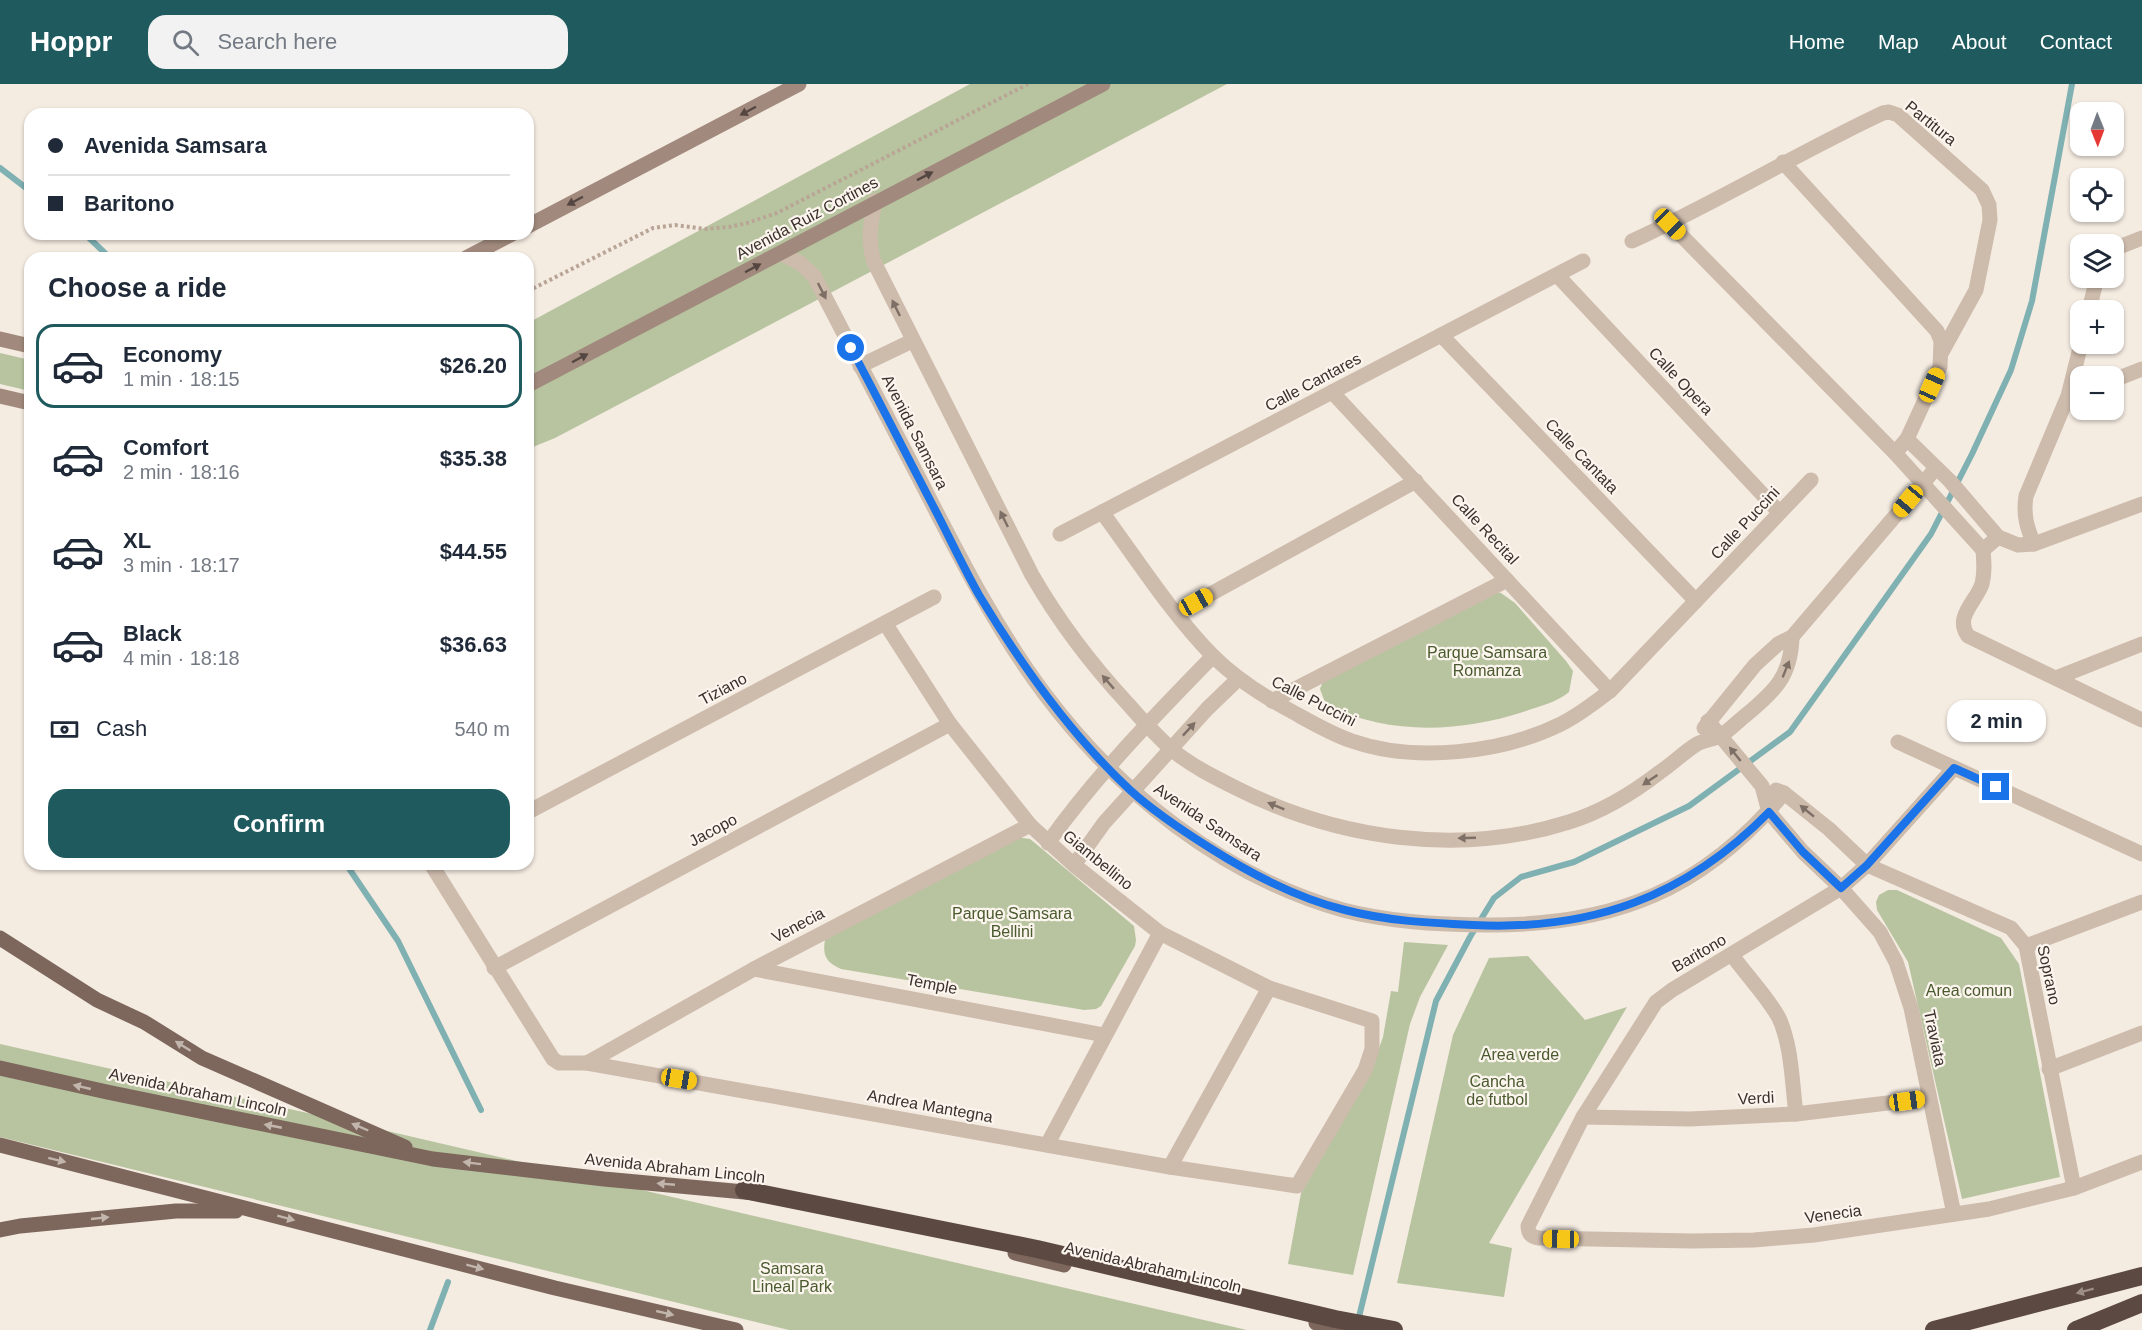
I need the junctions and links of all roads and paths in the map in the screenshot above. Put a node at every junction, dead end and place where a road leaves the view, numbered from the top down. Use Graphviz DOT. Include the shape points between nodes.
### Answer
graph roads {
  1 [pos="799,84"];
  2 [pos="1028,84"];
  3 [pos="1103,84"];
  4 [pos="1783,162"];
  5 [pos="875,201"];
  6 [pos="534,223"];
  7 [pos="1670,224"];
  8 [pos="2142,238"];
  9 [pos="500,240"];
  10 [pos="1632,241"];
  11 [pos="2124,245"];
  12 [pos="478,252"];
  13 [pos="780,253"];
  14 [pos="1583,261"];
  15 [pos="1557,275"];
  16 [pos="534,288"];
  17 [pos="1442,335"];
  18 [pos="0,339"];
  19 [pos="912,341"];
  20 [pos="24,345"];
  21 [pos="1942,352"];
  22 [pos="860,366"];
  23 [pos="2142,369"];
  24 [pos="2124,376"];
  25 [pos="534,382"];
  26 [pos="1332,392"];
  27 [pos="0,396"];
  28 [pos="24,402"];
  29 [pos="2070,402"];
  30 [pos="1908,439"];
  31 [pos="1895,453"];
  32 [pos="1936,468"];
  33 [pos="1811,480"];
  34 [pos="1416,481"];
  35 [pos="1922,484"];
  36 [pos="2142,504"];
  37 [pos="1102,512"];
  38 [pos="1779,512"];
  39 [pos="1060,534"];
  40 [pos="1998,537"];
  41 [pos="2034,544"];
  42 [pos="1983,550"];
  43 [pos="1508,580"];
  44 [pos="934,597"];
  45 [pos="1696,601"];
  46 [pos="1176,613"];
  47 [pos="885,623"];
  48 [pos="1792,637"];
  49 [pos="2142,644"];
  50 [pos="1214,656"];
  51 [pos="2056,678"];
  52 [pos="1238,679"];
  53 [pos="1610,691"];
  54 [pos="1272,701"];
  55 [pos="2142,720"];
  56 [pos="1708,721"];
  57 [pos="950,724"];
  58 [pos="1148,726"];
  59 [pos="1720,736"];
  60 [pos="1898,742"];
  61 [pos="1696,744"];
  62 [pos="1171,748"];
  63 [pos="1107,767"];
  64 [pos="1954,768"];
  65 [pos="1762,786"];
  66 [pos="1133,793"];
  67 [pos="1784,793"];
  68 [pos="534,809"];
  69 [pos="1769,812"];
  70 [pos="1030,825"];
  71 [pos="1048,843"];
  72 [pos="2142,854"];
  73 [pos="1074,865"];
  74 [pos="1867,865"];
  75 [pos="435,870"];
  76 [pos="1841,888"];
  77 [pos="2142,902"];
  78 [pos="1160,933"];
  79 [pos="0,938"];
  80 [pos="2026,946"];
  81 [pos="1731,956"];
  82 [pos="494,968"];
  83 [pos="754,969"];
  84 [pos="1269,988"];
  85 [pos="2142,1033"];
  86 [pos="1104,1035"];
  87 [pos="587,1063"];
  88 [pos="0,1068"];
  89 [pos="2049,1069"];
  90 [pos="1929,1098"];
  91 [pos="1796,1114"];
  92 [pos="1583,1117"];
  93 [pos="0,1145"];
  94 [pos="1047,1145"];
  95 [pos="433,1159"];
  96 [pos="2142,1162"];
  97 [pos="1170,1167"];
  98 [pos="1295,1187"];
  99 [pos="2074,1188"];
  100 [pos="744,1190"];
  101 [pos="256,1210"];
  102 [pos="1954,1214"];
  103 [pos="1528,1226"];
  104 [pos="0,1230"];
  105 [pos="2142,1276"];
  106 [pos="2142,1303"];
  107 [pos="736,1330"];
  108 [pos="1342,1330"];
  109 [pos="1394,1330"];
  110 [pos="1934,1330"];
  111 [pos="2076,1330"];
  1 -- 6 [label="main road, one-way"];
  2 -- 16 [label="path" via="777,213 729,227 653,228"];
  5 -- 3 [label="main road, Avenida Ruiz Cortines, one-way"];
  4 -- 7 [label="street, Partitura"];
  4 -- 21 [label="street" via="1937,331"];
  4 -- 21 [label="street, Partitura" via="1889,112 1898,115 1982,190 1990,220 1976,290"];
  5 -- 13 [label="main road, Avenida Ruiz Cortines"];
  19 -- 5 [label="street, one-way" via="871,251 869,230"];
  7 -- 10 [label="street, Partitura"];
  7 -- 31 [label="street"];
  8 -- 11 [label="street"];
  9 -- 12 [label="main road"];
  13 -- 22 [label="street, Avenida Samsara, one-way" via="814,276"];
  25 -- 13 [label="main road, Avenida Ruiz Cortines, one-way"];
  14 -- 15 [label="street, Calle Cantares"];
  15 -- 17 [label="street, Calle Cantares"];
  15 -- 38 [label="street, Calle Opera"];
  17 -- 26 [label="street, Calle Cantares"];
  17 -- 45 [label="street, Calle Cantata"];
  18 -- 20 [label="main road"];
  19 -- 22 [label="street"];
  58 -- 19 [label="street, one-way" via="1094,666 1051,609"];
  21 -- 30 [label="street" via="1940,367"];
  22 -- 63 [label="street, Avenida Samsara" via="979,594 1044,693"];
  23 -- 24 [label="street"];
  26 -- 34 [label="street, Calle Recital"];
  26 -- 37 [label="street, Calle Cantares"];
  27 -- 28 [label="main road"];
  29 -- 41 [label="street" via="2026,496 2024,514"];
  30 -- 31 [label="street"];
  30 -- 32 [label="street"];
  31 -- 35 [label="street"];
  32 -- 35 [label="street"];
  32 -- 40 [label="street"];
  33 -- 38 [label="street, Calle Puccini"];
  34 -- 43 [label="street, Calle Recital"];
  34 -- 46 [label="street"];
  35 -- 42 [label="street"];
  35 -- 48 [label="street"];
  36 -- 41 [label="street"];
  37 -- 39 [label="street, Calle Cantares"];
  37 -- 46 [label="street, Calle Puccini"];
  38 -- 45 [label="street, Calle Puccini"];
  40 -- 41 [label="street" via="2018,545"];
  40 -- 42 [label="street"];
  42 -- 51 [label="street" via="1983,580 1963,620 1964,630 1968,636"];
  43 -- 53 [label="street, Calle Recital"];
  43 -- 54 [label="street"];
  44 -- 47 [label="street, Tiziano"];
  45 -- 53 [label="street, Calle Puccini"];
  46 -- 50 [label="street, Calle Puccini"];
  47 -- 57 [label="street, Giambellino"];
  47 -- 68 [label="street, Tiziano"];
  48 -- 56 [label="street" via="1755,665"];
  59 -- 48 [label="street, one-way" via="1779,684 1789,661"];
  49 -- 51 [label="street"];
  50 -- 52 [label="street, Calle Puccini"];
  50 -- 58 [label="street"];
  51 -- 55 [label="street"];
  52 -- 54 [label="street, Calle Puccini"];
  62 -- 52 [label="street, one-way"];
  53 -- 54 [label="street, Calle Puccini" via="1583,712 1531,736 1456,751 1378,748 1330,732"];
  56 -- 59 [label="street"];
  56 -- 61 [label="street"];
  57 -- 70 [label="street, Giambellino"];
  57 -- 82 [label="street, Jacopo"];
  58 -- 62 [label="street"];
  58 -- 63 [label="street"];
  59 -- 61 [label="street"];
  65 -- 59 [label="street, one-way"];
  60 -- 64 [label="street"];
  61 -- 62 [label="street, one-way" via="1630,793 1570,822 1512,834 1442,839 1369,834 1292,813 1217,779"];
  62 -- 66 [label="street"];
  63 -- 66 [label="street, Avenida Samsara"];
  63 -- 71 [label="street"];
  64 -- 72 [label="street"];
  64 -- 74 [label="street, Baritono"];
  65 -- 67 [label="street"];
  65 -- 69 [label="street"];
  66 -- 69 [label="street, Avenida Samsara" via="1222,856 1300,894 1369,915 1483,925 1550,923 1631,904 1706,866"];
  66 -- 73 [label="street" via="1099,828"];
  67 -- 69 [label="street, Avenida Samsara"];
  74 -- 67 [label="street, Soprano, one-way"];
  69 -- 76 [label="street, Traviata"];
  70 -- 71 [label="street, Giambellino"];
  70 -- 83 [label="street, Venecia"];
  71 -- 73 [label="street, Giambellino"];
  73 -- 78 [label="street, Giambellino"];
  74 -- 76 [label="street, Baritono"];
  74 -- 80 [label="street, Soprano" via="2011,928"];
  75 -- 82 [label="street"];
  76 -- 81 [label="street, Baritono"];
  76 -- 90 [label="street, Traviata" via="1880,932 1896,962 1911,1008"];
  77 -- 80 [label="street"];
  78 -- 84 [label="street, Giambellino"];
  78 -- 86 [label="street"];
  95 -- 79 [label="main road, one-way" via="202,1058 144,1022 97,1000"];
  80 -- 89 [label="street, Soprano"];
  81 -- 91 [label="street" via="1779,1019 1787,1043"];
  81 -- 92 [label="street, Baritono" via="1656,1002"];
  82 -- 87 [label="street, Andrea Mantegna" via="553,1059 559,1063"];
  83 -- 86 [label="street, Temple"];
  83 -- 87 [label="street, Venecia"];
  84 -- 97 [label="street"];
  84 -- 98 [label="street, Giambellino" via="1371,1020 1372,1049 1365,1070"];
  85 -- 89 [label="street"];
  86 -- 94 [label="street"];
  87 -- 94 [label="street, Andrea Mantegna"];
  95 -- 88 [label="main road, Avenida Abraham Lincoln, one-way"];
  89 -- 99 [label="street, Soprano"];
  90 -- 91 [label="street, Verdi"];
  90 -- 102 [label="street, Traviata"];
  91 -- 92 [label="street, Verdi" via="1690,1119"];
  92 -- 103 [label="street, Baritono"];
  93 -- 101 [label="main road, one-way"];
  94 -- 97 [label="street, Andrea Mantegna"];
  100 -- 95 [label="main road, Avenida Abraham Lincoln, one-way"];
  96 -- 99 [label="street, Venecia"];
  97 -- 98 [label="street, Andrea Mantegna"];
  99 -- 102 [label="street, Venecia"];
  100 -- 108 [label="main road, Avenida Abraham Lincoln"];
  100 -- 109 [label="highway" via="1037,1249"];
  104 -- 101 [label="main road, one-way" via="176,1211"];
  101 -- 107 [label="main road, one-way" via="555,1288"];
  102 -- 103 [label="street, Venecia" via="1754,1240 1539,1239 1530,1234"];
  105 -- 110 [label="highway, one-way"];
  106 -- 111 [label="highway"];
}
